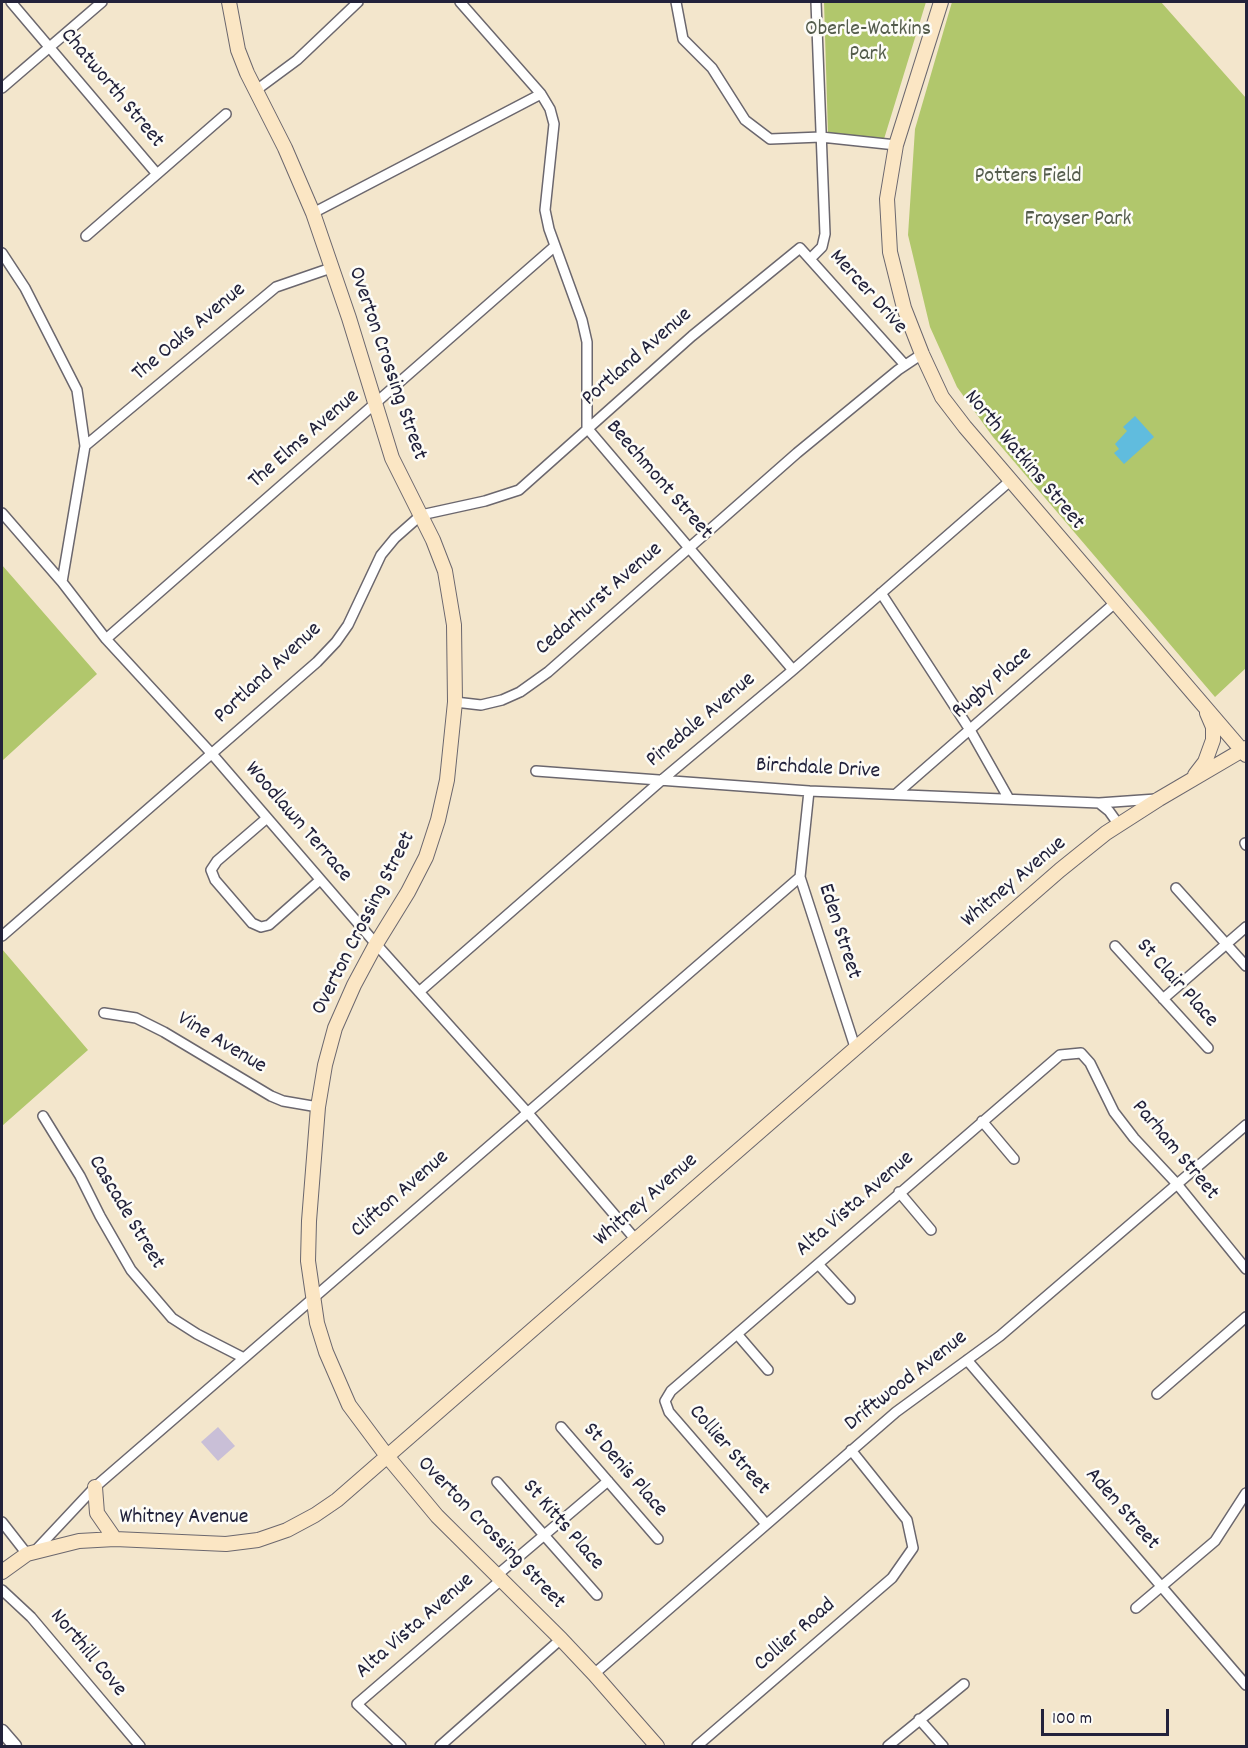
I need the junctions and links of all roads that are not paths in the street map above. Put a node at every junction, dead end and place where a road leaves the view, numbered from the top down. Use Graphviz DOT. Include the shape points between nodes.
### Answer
graph roads {
  1 [pos="11,2"];
  2 [pos="102,2"];
  3 [pos="229,2"];
  4 [pos="358,2"];
  5 [pos="460,2"];
  6 [pos="676,2"];
  7 [pos="816,2"];
  8 [pos="941,2"];
  9 [pos="50,46"];
  10 [pos="2,88"];
  11 [pos="255,91"];
  12 [pos="541,94"];
  13 [pos="226,114"];
  14 [pos="821,137"];
  15 [pos="896,145"];
  16 [pos="157,174"];
  17 [pos="313,213"];
  18 [pos="86,236"];
  19 [pos="555,246"];
  20 [pos="800,248"];
  21 [pos="2,253"];
  22 [pos="810,259"];
  23 [pos="331,268"];
  24 [pos="922,354"];
  25 [pos="905,365"];
  26 [pos="376,404"];
  27 [pos="587,428"];
  28 [pos="85,446"];
  29 [pos="1010,481"];
  30 [pos="2,513"];
  31 [pos="421,514"];
  32 [pos="689,547"];
  33 [pos="62,582"];
  34 [pos="881,593"];
  35 [pos="1116,602"];
  36 [pos="106,639"];
  37 [pos="793,670"];
  38 [pos="455,702"];
  39 [pos="1204,706"];
  40 [pos="970,730"];
  41 [pos="1245,751"];
  42 [pos="212,754"];
  43 [pos="536,771"];
  44 [pos="663,779"];
  45 [pos="1190,781"];
  46 [pos="809,791"];
  47 [pos="896,794"];
  48 [pos="1009,799"];
  49 [pos="1159,799"];
  50 [pos="1099,803"];
  51 [pos="267,818"];
  52 [pos="1119,825"];
  53 [pos="800,877"];
  54 [pos="320,880"];
  55 [pos="1176,888"];
  56 [pos="1246,927"];
  57 [pos="2,936"];
  58 [pos="376,944"];
  59 [pos="1227,944"];
  60 [pos="1116,946"];
  61 [pos="1246,966"];
  62 [pos="419,992"];
  63 [pos="1163,999"];
  64 [pos="104,1013"];
  65 [pos="855,1047"];
  66 [pos="1208,1048"];
  67 [pos="1081,1053"];
  68 [pos="318,1107"];
  69 [pos="527,1112"];
  70 [pos="43,1116"];
  71 [pos="982,1120"];
  72 [pos="1246,1125"];
  73 [pos="1014,1159"];
  74 [pos="1177,1184"];
  75 [pos="899,1192"];
  76 [pos="931,1230"];
  77 [pos="636,1240"];
  78 [pos="818,1264"];
  79 [pos="1246,1269"];
  80 [pos="313,1299"];
  81 [pos="850,1299"];
  82 [pos="1246,1317"];
  83 [pos="737,1334"];
  84 [pos="244,1358"];
  85 [pos="967,1360"];
  86 [pos="768,1370"];
  87 [pos="1157,1394"];
  88 [pos="665,1401"];
  89 [pos="561,1428"];
  90 [pos="850,1450"];
  91 [pos="387,1456"];
  92 [pos="608,1481"];
  93 [pos="497,1482"];
  94 [pos="95,1487"];
  95 [pos="1246,1493"];
  96 [pos="2,1522"];
  97 [pos="766,1524"];
  98 [pos="544,1535"];
  99 [pos="115,1539"];
  100 [pos="658,1539"];
  101 [pos="31,1553"];
  102 [pos="2,1572"];
  103 [pos="499,1578"];
  104 [pos="1161,1587"];
  105 [pos="2,1590"];
  106 [pos="597,1595"];
  107 [pos="1136,1608"];
  108 [pos="561,1639"];
  109 [pos="594,1674"];
  110 [pos="964,1684"];
  111 [pos="1246,1685"];
  112 [pos="919,1719"];
  113 [pos="2,1731"];
  114 [pos="15,1746"];
  115 [pos="140,1746"];
  116 [pos="401,1746"];
  117 [pos="440,1746"];
  118 [pos="657,1746"];
  119 [pos="697,1746"];
  120 [pos="888,1746"];
  121 [pos="943,1746"];
  1 -- 9 [label="street, Chatworth Street"];
  2 -- 9 [label="street"];
  3 -- 11 [label="main road, Overton Crossing Street" via="238,50"];
  4 -- 11 [label="street" via="297,60"];
  5 -- 12 [label="street, Beechmont Street"];
  6 -- 14 [label="street" via="683,39 712,68 745,120 770,139"];
  7 -- 14 [label="street"];
  8 -- 15 [label="main road, North Watkins Street"];
  9 -- 10 [label="street"];
  9 -- 16 [label="street, Chatworth Street"];
  11 -- 17 [label="main road, Overton Crossing Street"];
  12 -- 17 [label="street"];
  12 -- 19 [label="street, Beechmont Street" via="554,124 545,210"];
  13 -- 16 [label="street"];
  14 -- 15 [label="street"];
  14 -- 22 [label="street" via="825,234 822,247"];
  15 -- 24 [label="main road, North Watkins Street" via="887,199 890,252 904,308"];
  16 -- 18 [label="street"];
  17 -- 23 [label="main road, Overton Crossing Street"];
  19 -- 26 [label="street, The Elms Avenue"];
  19 -- 27 [label="street, Beechmont Street" via="586,342"];
  20 -- 22 [label="street, Mercer Drive"];
  20 -- 27 [label="street, Portland Avenue"];
  21 -- 28 [label="street" via="51,335 77,390"];
  22 -- 25 [label="street, Mercer Drive"];
  23 -- 26 [label="main road, Overton Crossing Street"];
  23 -- 28 [label="street, The Oaks Avenue" via="276,287"];
  24 -- 25 [label="street, Cedarhurst Avenue"];
  24 -- 29 [label="main road, North Watkins Street" via="942,397"];
  25 -- 32 [label="street, Cedarhurst Avenue"];
  26 -- 31 [label="main road, Overton Crossing Street" via="392,458"];
  26 -- 36 [label="street, The Elms Avenue"];
  27 -- 31 [label="street, Portland Avenue" via="519,490"];
  27 -- 32 [label="street, Beechmont Street"];
  28 -- 33 [label="street"];
  29 -- 34 [label="street, Pinedale Avenue"];
  29 -- 35 [label="main road, North Watkins Street"];
  30 -- 33 [label="street, Woodlawn Terrace"];
  31 -- 38 [label="main road, Overton Crossing Street" via="445,571 451,600"];
  31 -- 42 [label="street, Portland Avenue" via="381,555 336,642"];
  32 -- 37 [label="street, Beechmont Street"];
  32 -- 38 [label="street, Cedarhurst Avenue" via="548,672 520,692 481,705"];
  33 -- 36 [label="street, Woodlawn Terrace"];
  34 -- 37 [label="street, Pinedale Avenue"];
  34 -- 40 [label="street"];
  35 -- 39 [label="main road, North Watkins Street"];
  35 -- 40 [label="street, Rugby Place"];
  36 -- 42 [label="street, Woodlawn Terrace"];
  37 -- 44 [label="street, Pinedale Avenue"];
  38 -- 58 [label="main road, Overton Crossing Street" via="447,780 426,857"];
  39 -- 41 [label="main road, North Watkins Street"];
  39 -- 45 [label="main road" via="1213,727 1213,740"];
  40 -- 47 [label="street, Rugby Place"];
  40 -- 48 [label="street"];
  41 -- 45 [label="main road, Whitney Avenue"];
  42 -- 51 [label="street, Woodlawn Terrace"];
  42 -- 57 [label="street, Portland Avenue"];
  43 -- 44 [label="street, Birchdale Drive"];
  44 -- 46 [label="street, Birchdale Drive"];
  44 -- 62 [label="street, Pinedale Avenue"];
  45 -- 49 [label="main road, Whitney Avenue"];
  46 -- 47 [label="street, Birchdale Drive"];
  46 -- 53 [label="street, Eden Street"];
  47 -- 48 [label="street, Birchdale Drive"];
  48 -- 50 [label="street, Birchdale Drive"];
  49 -- 50 [label="street, Birchdale Drive"];
  49 -- 52 [label="main road, Whitney Avenue"];
  50 -- 52 [label="street"];
  51 -- 54 [label="street, Woodlawn Terrace"];
  51 -- 54 [label="street" via="217,861 211,870 215,880 252,923 261,927 269,925"];
  52 -- 65 [label="main road, Whitney Avenue" via="1060,870"];
  53 -- 65 [label="street, Eden Street"];
  53 -- 69 [label="street, Clifton Avenue"];
  54 -- 58 [label="street, Woodlawn Terrace"];
  55 -- 59 [label="street"];
  56 -- 59 [label="street"];
  58 -- 62 [label="street, Woodlawn Terrace"];
  58 -- 68 [label="main road, Overton Crossing Street" via="335,1028"];
  59 -- 61 [label="street"];
  59 -- 63 [label="street"];
  60 -- 63 [label="street, St Clair Place"];
  62 -- 69 [label="street, Woodlawn Terrace"];
  63 -- 66 [label="street, St Clair Place"];
  64 -- 68 [label="street, Vine Avenue" via="136,1018 283,1101"];
  65 -- 77 [label="main road, Whitney Avenue"];
  67 -- 71 [label="street, Alta Vista Avenue" via="1060,1055"];
  67 -- 74 [label="street, Parham Street" via="1114,1112"];
  68 -- 80 [label="main road, Overton Crossing Street" via="308,1246"];
  69 -- 77 [label="street, Woodlawn Terrace"];
  69 -- 80 [label="street, Clifton Avenue"];
  70 -- 84 [label="street, Cascade Street" via="81,1176 131,1270 172,1318"];
  71 -- 73 [label="street"];
  71 -- 75 [label="street, Alta Vista Avenue"];
  72 -- 74 [label="street, Driftwood Avenue"];
  74 -- 79 [label="street, Parham Street"];
  74 -- 85 [label="street, Driftwood Avenue"];
  75 -- 76 [label="street"];
  75 -- 78 [label="street, Alta Vista Avenue"];
  77 -- 91 [label="main road, Whitney Avenue"];
  78 -- 81 [label="street"];
  78 -- 83 [label="street, Alta Vista Avenue"];
  80 -- 84 [label="street, Clifton Avenue"];
  80 -- 91 [label="main road, Overton Crossing Street" via="317,1323 338,1381 354,1413"];
  82 -- 87 [label="street"];
  83 -- 86 [label="street"];
  83 -- 88 [label="street, Alta Vista Avenue" via="671,1391"];
  84 -- 94 [label="street, Clifton Avenue"];
  85 -- 90 [label="street, Driftwood Avenue"];
  85 -- 104 [label="street, Aden Street"];
  88 -- 97 [label="street, Collier Street" via="669,1412"];
  89 -- 92 [label="street, St Denis Place"];
  90 -- 97 [label="street, Driftwood Avenue"];
  90 -- 119 [label="street, Collier Road" via="907,1520 913,1548 892,1578"];
  91 -- 99 [label="main road, Whitney Avenue" via="315,1515 258,1540 226,1544"];
  91 -- 103 [label="main road, Overton Crossing Street" via="437,1516"];
  92 -- 98 [label="street, Alta Vista Avenue"];
  92 -- 100 [label="street, St Denis Place"];
  93 -- 98 [label="street, St Kitts Place"];
  94 -- 99 [label="main road" via="97,1513"];
  94 -- 101 [label="street, Clifton Avenue"];
  95 -- 104 [label="street" via="1215,1541"];
  96 -- 101 [label="street"];
  97 -- 109 [label="street, Driftwood Avenue"];
  98 -- 103 [label="street, Alta Vista Avenue"];
  98 -- 106 [label="street, St Kitts Place"];
  99 -- 101 [label="main road, Whitney Avenue" via="79,1541"];
  101 -- 102 [label="main road, Clifton Avenue"];
  103 -- 108 [label="main road, Overton Crossing Street"];
  103 -- 116 [label="street, Alta Vista Avenue" via="357,1704"];
  104 -- 107 [label="street"];
  104 -- 111 [label="street, Aden Street"];
  105 -- 115 [label="street, Northill Cove" via="31,1617"];
  108 -- 109 [label="main road, Overton Crossing Street"];
  108 -- 117 [label="street"];
  109 -- 118 [label="main road, Overton Crossing Street"];
  110 -- 112 [label="street"];
  112 -- 120 [label="street"];
  112 -- 121 [label="street"];
  113 -- 114 [label="street"];
}
